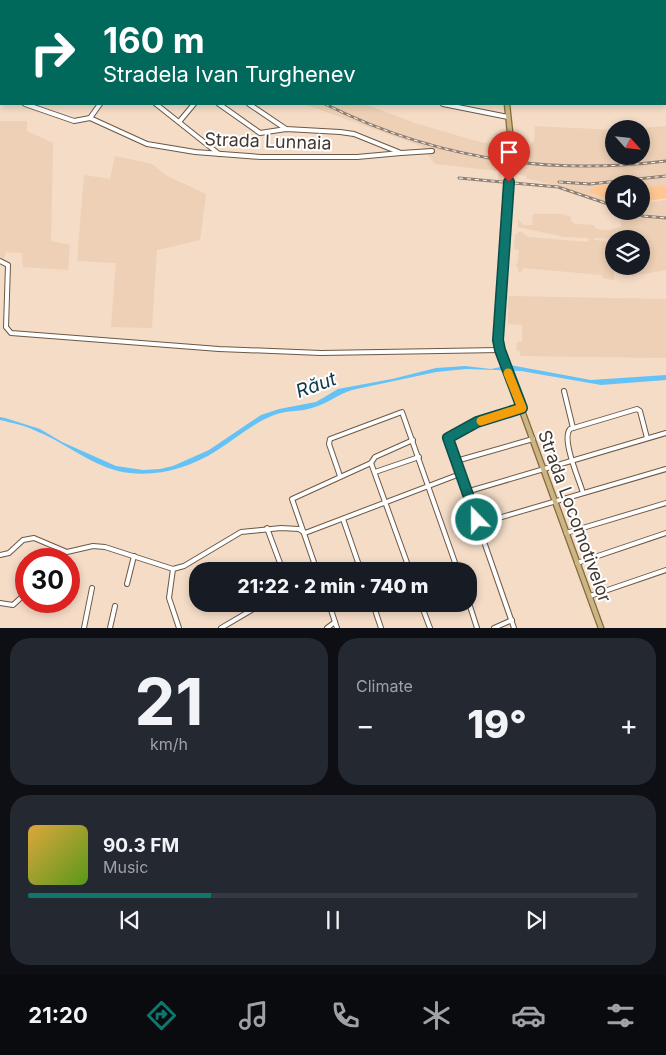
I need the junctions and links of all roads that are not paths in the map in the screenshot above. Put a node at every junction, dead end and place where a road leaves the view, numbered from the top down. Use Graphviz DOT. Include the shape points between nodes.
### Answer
graph roads {
  1 [pos="28,105"];
  2 [pos="99,105"];
  3 [pos="157,105"];
  4 [pos="193,105"];
  5 [pos="220,105"];
  6 [pos="250,105"];
  7 [pos="448,105"];
  8 [pos="507,105"];
  9 [pos="508,117"];
  10 [pos="90,118"];
  11 [pos="179,122"];
  12 [pos="286,129"];
  13 [pos="432,151"];
  14 [pos="401,153"];
  15 [pos="219,154"];
  16 [pos="0,262"];
  17 [pos="500,350"];
  18 [pos="564,391"];
  19 [pos="522,408"];
  20 [pos="573,428"];
  21 [pos="666,433"];
  22 [pos="648,438"];
  23 [pos="533,439"];
  24 [pos="413,440"];
  25 [pos="419,457"];
  26 [pos="456,461"];
  27 [pos="573,461"];
  28 [pos="371,464"];
  29 [pos="666,469"];
  30 [pos="544,470"];
  31 [pos="375,472"];
  32 [pos="460,474"];
  33 [pos="340,476"];
  34 [pos="429,487"];
  35 [pos="466,492"];
  36 [pos="584,493"];
  37 [pos="555,501"];
  38 [pos="386,503"];
  39 [pos="666,503"];
  40 [pos="343,519"];
  41 [pos="478,524"];
  42 [pos="267,528"];
  43 [pos="306,533"];
  44 [pos="566,533"];
  45 [pos="666,533"];
  46 [pos="0,555"];
  47 [pos="134,556"];
  48 [pos="279,562"];
  49 [pos="314,562"];
  50 [pos="358,562"];
  51 [pos="407,562"];
  52 [pos="455,562"];
  53 [pos="577,563"];
  54 [pos="173,569"];
  55 [pos="666,570"];
  56 [pos="127,584"];
  57 [pos="92,588"];
  58 [pos="590,596"];
  59 [pos="0,603"];
  60 [pos="15,603"];
  61 [pos="115,606"];
  62 [pos="248,612"];
  63 [pos="332,612"];
  64 [pos="376,612"];
  65 [pos="425,612"];
  66 [pos="472,612"];
  67 [pos="512,620"];
  68 [pos="335,622"];
  69 [pos="84,628"];
  70 [pos="110,628"];
  71 [pos="179,628"];
  72 [pos="221,628"];
  73 [pos="326,628"];
  74 [pos="337,628"];
  75 [pos="381,628"];
  76 [pos="430,628"];
  77 [pos="477,628"];
  78 [pos="494,628"];
  79 [pos="514,628"];
  80 [pos="601,628"];
  1 -- 10 [label="street, Strada Lunnaia" via="74,122"];
  2 -- 10 [label="street"];
  3 -- 11 [label="street"];
  4 -- 11 [label="street"];
  5 -- 12 [label="street" via="260,133"];
  6 -- 12 [label="street"];
  7 -- 9 [label="street"];
  8 -- 9 [label="main road, Strada Locomotivelor"];
  9 -- 17 [label="main road, Strada Locomotivelor" via="512,151 499,297"];
  10 -- 15 [label="street, Strada Lunnaia" via="147,144"];
  11 -- 15 [label="street"];
  12 -- 14 [label="street" via="354,134"];
  13 -- 14 [label="street, Strada Lunnaia"];
  14 -- 15 [label="street, Strada Lunnaia" via="321,158"];
  16 -- 17 [label="street" via="8,265 6,327 11,333 219,350 311,353"];
  17 -- 19 [label="main road, Strada Locomotivelor"];
  18 -- 20 [label="street"];
  19 -- 23 [label="main road, Strada Locomotivelor"];
  19 -- 26 [label="street" via="477,422 448,437"];
  20 -- 22 [label="street" via="638,409"];
  20 -- 27 [label="street" via="568,430 567,436"];
  21 -- 22 [label="street"];
  22 -- 27 [label="street"];
  23 -- 26 [label="street"];
  23 -- 30 [label="main road, Strada Locomotivelor"];
  24 -- 25 [label="street"];
  24 -- 28 [label="street" via="375,457"];
  24 -- 33 [label="street" via="402,412 330,439"];
  25 -- 31 [label="street"];
  25 -- 34 [label="street"];
  26 -- 32 [label="street"];
  27 -- 30 [label="street"];
  27 -- 36 [label="street"];
  28 -- 31 [label="street"];
  28 -- 33 [label="street"];
  29 -- 36 [label="street"];
  30 -- 35 [label="street"];
  30 -- 37 [label="main road, Strada Locomotivelor"];
  31 -- 38 [label="street"];
  32 -- 34 [label="street"];
  32 -- 35 [label="street"];
  33 -- 43 [label="street" via="291,500"];
  34 -- 38 [label="street"];
  34 -- 52 [label="street"];
  35 -- 41 [label="street"];
  36 -- 37 [label="street"];
  37 -- 41 [label="street"];
  37 -- 44 [label="main road, Strada Locomotivelor"];
  38 -- 40 [label="street"];
  38 -- 51 [label="street"];
  39 -- 44 [label="street"];
  40 -- 43 [label="street"];
  40 -- 50 [label="street"];
  41 -- 67 [label="street"];
  42 -- 43 [label="street"];
  42 -- 48 [label="street"];
  42 -- 54 [label="street" via="238,533 219,547"];
  43 -- 49 [label="street"];
  44 -- 53 [label="main road, Strada Locomotivelor"];
  45 -- 53 [label="street"];
  46 -- 47 [label="street" via="9,553 23,540 34,538 67,552 98,546"];
  47 -- 54 [label="street"];
  47 -- 56 [label="street"];
  53 -- 58 [label="main road, Strada Locomotivelor"];
  54 -- 71 [label="street" via="169,598"];
  55 -- 58 [label="street"];
  57 -- 69 [label="street"];
  58 -- 80 [label="main road, Strada Locomotivelor"];
  59 -- 60 [label="street"];
  61 -- 70 [label="street"];
  62 -- 72 [label="street"];
  63 -- 68 [label="street"];
  64 -- 75 [label="street"];
  65 -- 76 [label="street"];
  66 -- 77 [label="street"];
  67 -- 78 [label="street"];
  67 -- 79 [label="street"];
  68 -- 73 [label="street"];
  68 -- 74 [label="street"];
}
